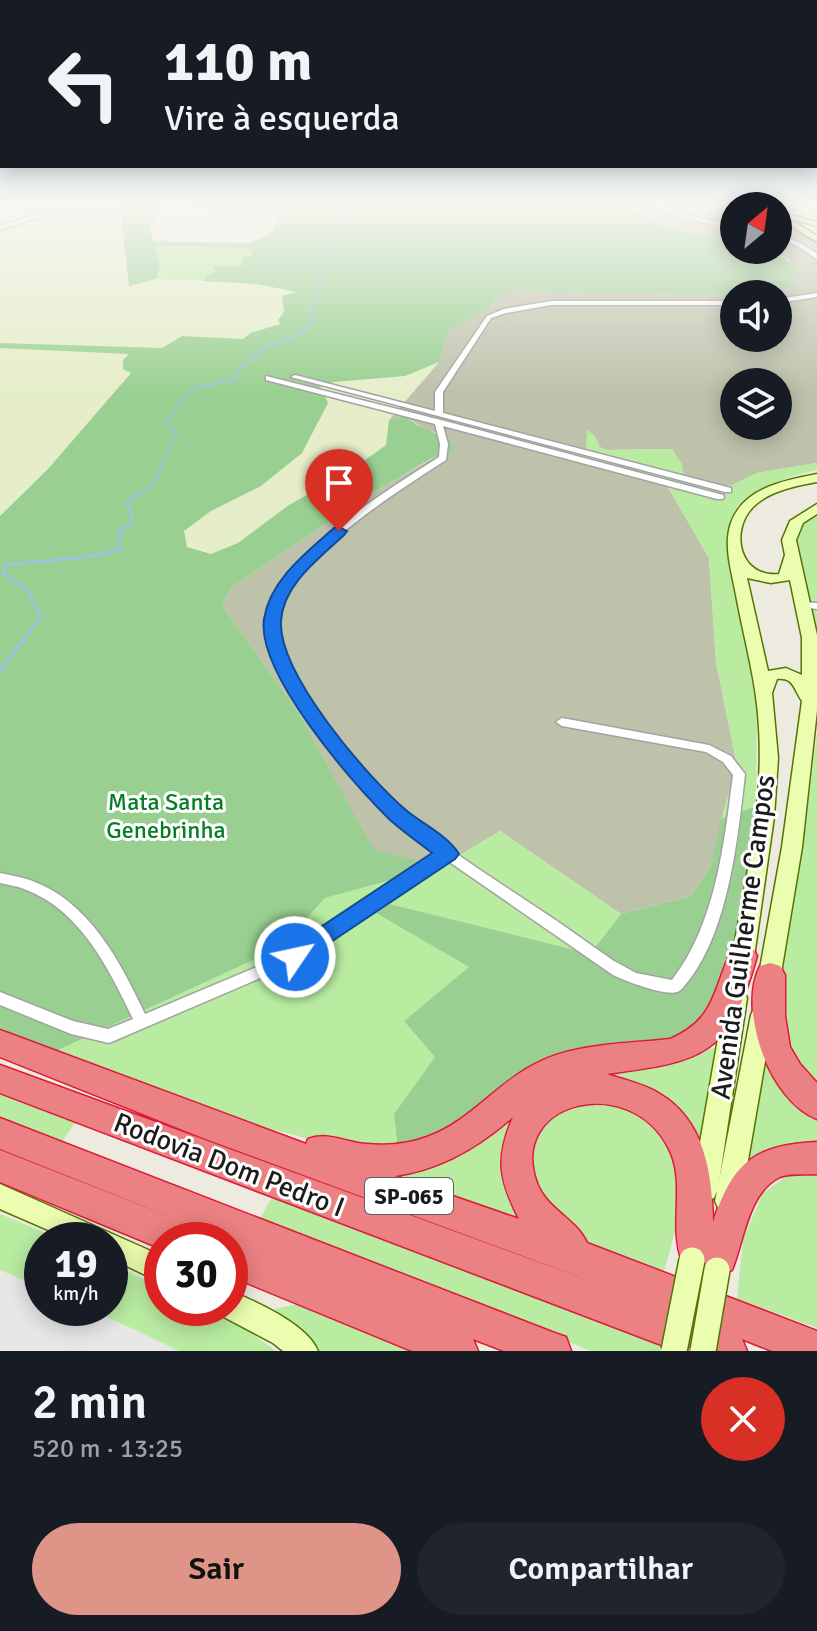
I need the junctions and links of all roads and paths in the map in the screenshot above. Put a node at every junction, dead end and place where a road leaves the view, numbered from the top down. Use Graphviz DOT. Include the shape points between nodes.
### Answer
graph roads {
  1 [pos="817,295"];
  2 [pos="792,299"];
  3 [pos="720,303"];
  4 [pos="279,372"];
  5 [pos="269,378"];
  6 [pos="416,412"];
  7 [pos="438,418"];
  8 [pos="469,422"];
  9 [pos="461,429"];
  10 [pos="817,478"];
  11 [pos="728,490"];
  12 [pos="720,497"];
  13 [pos="817,508"];
  14 [pos="791,555"];
  15 [pos="737,559"];
  16 [pos="811,606"];
  17 [pos="765,696"];
  18 [pos="809,711"];
  19 [pos="562,722"];
  20 [pos="448,854"];
  21 [pos="0,878"];
  22 [pos="743,956"];
  23 [pos="770,975"];
  24 [pos="0,998"];
  25 [pos="142,1023"];
  26 [pos="0,1043"];
  27 [pos="0,1079"];
  28 [pos="110,1088"];
  29 [pos="817,1104"];
  30 [pos="0,1133"];
  31 [pos="817,1158"];
  32 [pos="0,1166"];
  33 [pos="0,1196"];
  34 [pos="60,1222"];
  35 [pos="144,1224"];
  36 [pos="706,1259"];
  37 [pos="248,1265"];
  38 [pos="632,1277"];
  39 [pos="248,1315"];
  40 [pos="755,1325"];
  41 [pos="817,1341"];
  42 [pos="817,1350"];
  43 [pos="304,1351"];
  44 [pos="459,1351"];
  45 [pos="552,1351"];
  46 [pos="674,1351"];
  47 [pos="703,1351"];
  48 [pos="728,1351"];
  1 -- 2 [label="street"];
  3 -- 7 [label="street" via="551,303 489,317 439,392"];
  4 -- 6 [label="street"];
  5 -- 6 [label="street"];
  6 -- 7 [label="street"];
  7 -- 8 [label="street"];
  7 -- 9 [label="street"];
  7 -- 20 [label="street" via="443,458 372,505 295,573 272,621 292,684 339,751 398,815"];
  8 -- 9 [label="street"];
  8 -- 11 [label="street"];
  9 -- 12 [label="street"];
  10 -- 15 [label="main road, Avenida Guilherme Campos" via="771,491 749,505 736,525"];
  13 -- 14 [label="main road, Avenida Guilherme Campos" via="797,521 790,533"];
  14 -- 15 [label="main road" via="785,577 777,579 752,576"];
  14 -- 16 [label="main road, Avenida Guilherme Campos"];
  15 -- 17 [label="main road, Avenida Guilherme Campos"];
  16 -- 18 [label="main road, Avenida Guilherme Campos"];
  17 -- 18 [label="main road" via="770,675 786,673 805,688"];
  17 -- 22 [label="main road, Avenida Guilherme Campos" via="768,793"];
  18 -- 23 [label="main road, Avenida Guilherme Campos"];
  19 -- 20 [label="street" via="709,749 739,774 731,840 690,972 675,987 629,976"];
  20 -- 25 [label="street" via="295,957"];
  21 -- 25 [label="street" via="38,887 82,922 118,970"];
  22 -- 28 [label="highway" via="726,1010 704,1037 672,1052 550,1070 459,1138 399,1162 336,1155"];
  22 -- 36 [label="main road, Avenida Guilherme Campos"];
  23 -- 29 [label="highway" via="774,1049 782,1067"];
  23 -- 36 [label="main road, Avenida Guilherme Campos"];
  24 -- 25 [label="street" via="71,1027 109,1036"];
  26 -- 28 [label="highway, SP-065"];
  27 -- 48 [label="highway, Rodovia Dom Pedro I / SP-065"];
  28 -- 38 [label="highway, SP-065"];
  30 -- 45 [label="highway, Rodovia Dom Pedro I"];
  31 -- 36 [label="highway" via="777,1161 761,1172 743,1192"];
  32 -- 35 [label="highway"];
  33 -- 34 [label="main road"];
  36 -- 38 [label="highway" via="693,1172 671,1122 624,1092 586,1087 559,1094 540,1106 516,1146 516,1178 523,1198 549,1233"];
  36 -- 46 [label="main road, Avenida Guilherme Campos, bridge"];
  36 -- 47 [label="main road, Avenida Guilherme Campos, bridge"];
  37 -- 44 [label="highway"];
  38 -- 40 [label="highway, SP-065"];
  39 -- 43 [label="main road"];
  40 -- 41 [label="highway"];
  40 -- 42 [label="highway, SP-065"];
}
